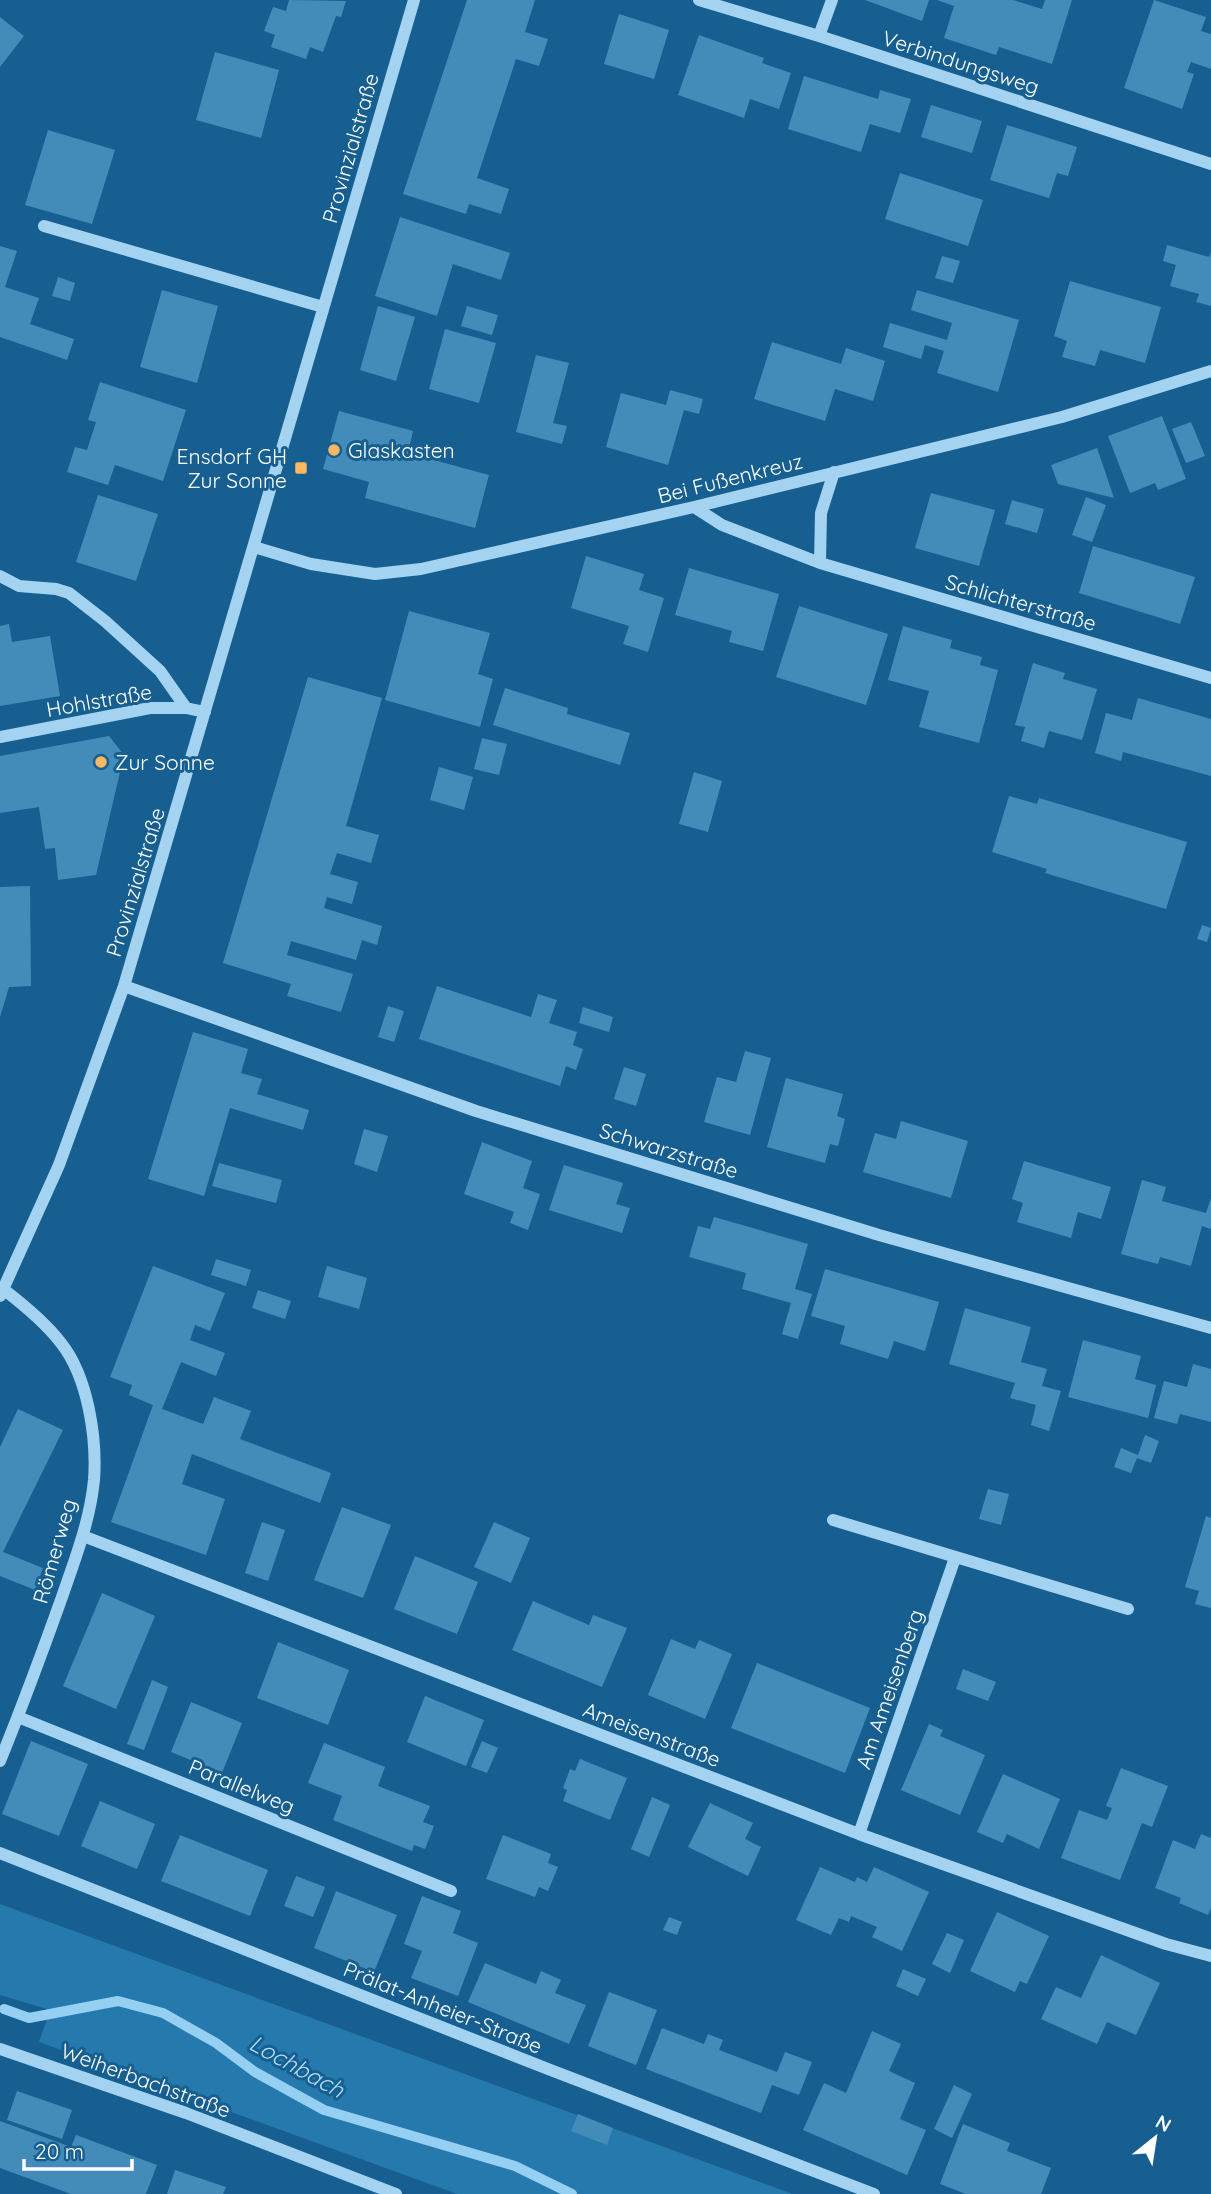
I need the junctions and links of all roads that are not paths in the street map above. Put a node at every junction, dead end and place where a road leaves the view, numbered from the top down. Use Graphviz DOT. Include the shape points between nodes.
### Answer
graph roads {
  1 [pos="414,0"];
  2 [pos="699,0"];
  3 [pos="831,0"];
  4 [pos="819,36"];
  5 [pos="1211,164"];
  6 [pos="44,226"];
  7 [pos="323,307"];
  8 [pos="1211,371"];
  9 [pos="834,472"];
  10 [pos="694,507"];
  11 [pos="254,547"];
  12 [pos="820,563"];
  13 [pos="0,576"];
  14 [pos="1211,678"];
  15 [pos="186,708"];
  16 [pos="205,712"];
  17 [pos="0,737"];
  18 [pos="124,986"];
  19 [pos="2,1292"];
  20 [pos="1211,1328"];
  21 [pos="833,1520"];
  22 [pos="83,1536"];
  23 [pos="955,1558"];
  24 [pos="1128,1609"];
  25 [pos="18,1717"];
  26 [pos="0,1761"];
  27 [pos="859,1833"];
  28 [pos="0,1853"];
  29 [pos="450,1891"];
  30 [pos="1211,1956"];
  31 [pos="0,2049"];
  32 [pos="396,2194"];
  33 [pos="874,2194"];
  1 -- 7 [label="street, Provinzialstraße"];
  2 -- 4 [label="street, Verbindungsweg"];
  3 -- 4 [label="street"];
  4 -- 5 [label="street, Verbindungsweg"];
  6 -- 7 [label="street"];
  7 -- 11 [label="street, Provinzialstraße"];
  8 -- 9 [label="street, Bei Fußenkreuz" via="1062,417"];
  9 -- 10 [label="street, Bei Fußenkreuz"];
  9 -- 12 [label="street" via="821,513"];
  10 -- 11 [label="street, Bei Fußenkreuz" via="421,569 375,574 311,564"];
  10 -- 12 [label="street, Schlichterstraße" via="722,525"];
  11 -- 16 [label="street, Provinzialstraße"];
  12 -- 14 [label="street, Schlichterstraße"];
  13 -- 15 [label="street" via="19,586 69,593 160,671"];
  15 -- 16 [label="street, Hohlstraße"];
  15 -- 17 [label="street, Hohlstraße" via="150,708"];
  16 -- 18 [label="street, Provinzialstraße"];
  18 -- 19 [label="street, Provinzialstraße" via="59,1165"];
  18 -- 20 [label="street, Schwarzstraße" via="477,1111 879,1235"];
  19 -- 22 [label="street, Römerweg" via="29,1310 62,1344 79,1374 91,1417 94,1480"];
  21 -- 23 [label="street"];
  22 -- 25 [label="street, Römerweg"];
  22 -- 27 [label="street, Ameisenstraße"];
  23 -- 24 [label="street"];
  23 -- 27 [label="street, Am Ameisenberg"];
  25 -- 26 [label="street, Römerweg"];
  25 -- 29 [label="street, Parallelweg"];
  27 -- 30 [label="street, Ameisenstraße" via="1166,1944"];
  28 -- 33 [label="street, Prälat-Anheier-Straße"];
  31 -- 32 [label="street, Weiherbachstraße" via="186,2113"];
}
